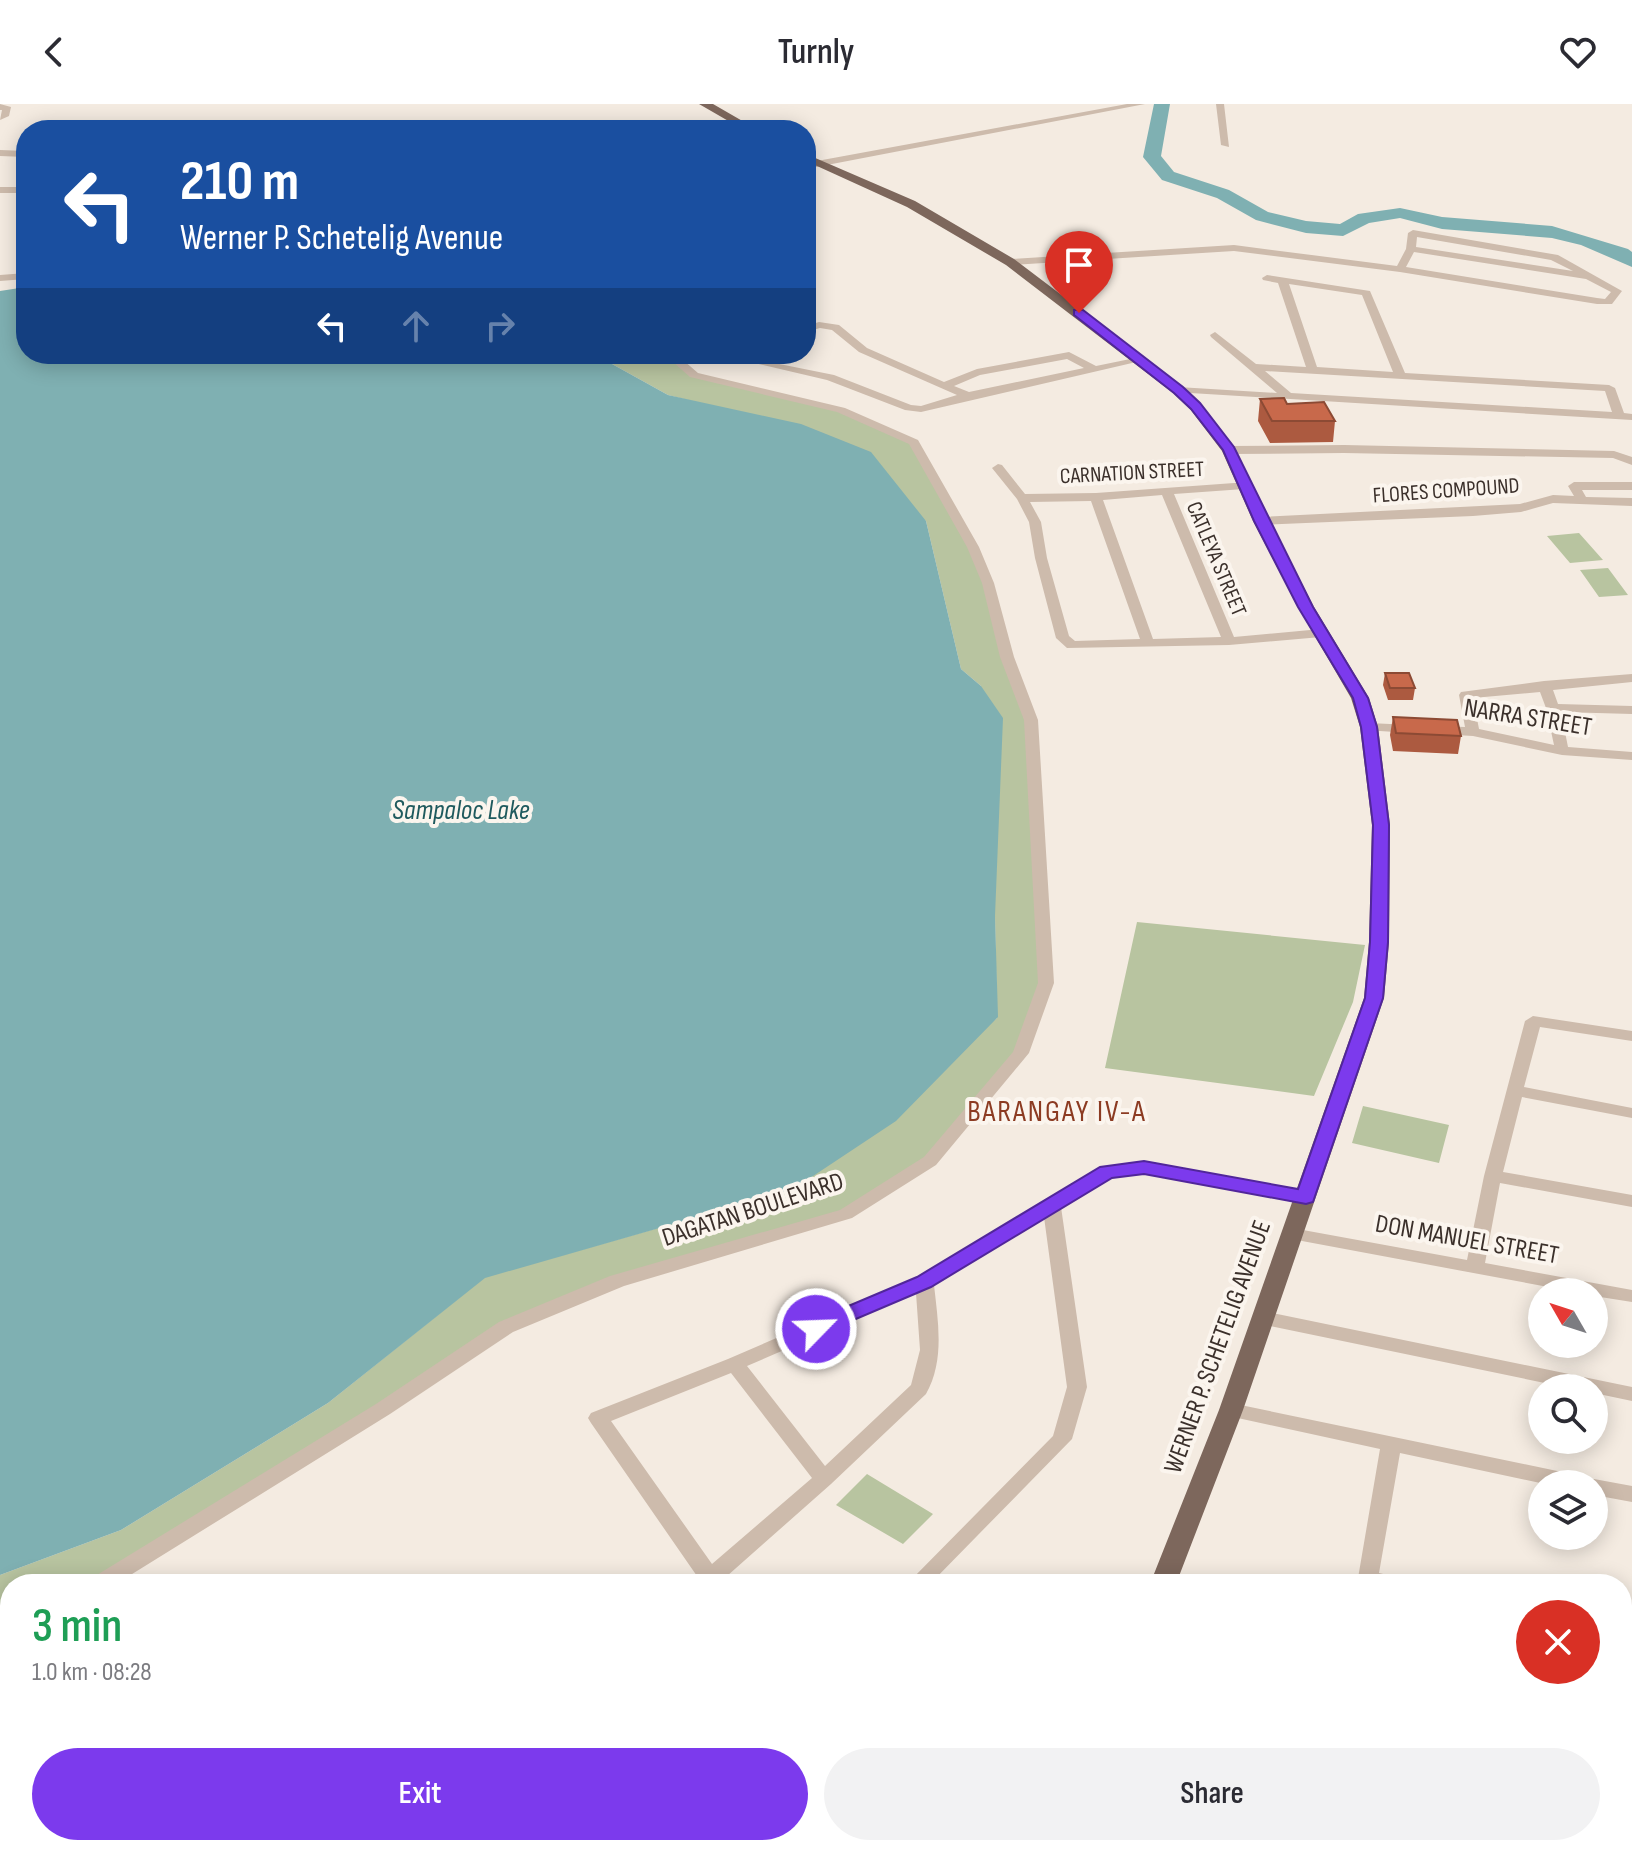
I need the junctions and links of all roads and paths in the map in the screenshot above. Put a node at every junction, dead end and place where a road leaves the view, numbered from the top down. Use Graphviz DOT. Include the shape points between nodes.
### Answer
graph roads {
  1 [pos="705,104"];
  2 [pos="1141,104"];
  3 [pos="1220,104"];
  4 [pos="0,107"];
  5 [pos="0,117"];
  6 [pos="733,120"];
  7 [pos="1226,145"];
  8 [pos="816,161"];
  9 [pos="816,164"];
  10 [pos="1411,249"];
  11 [pos="1010,262"];
  12 [pos="1400,269"];
  13 [pos="1267,278"];
  14 [pos="1598,278"];
  15 [pos="1283,281"];
  16 [pos="816,326"];
  17 [pos="1215,335"];
  18 [pos="1140,360"];
  19 [pos="681,364"];
  20 [pos="766,364"];
  21 [pos="1254,367"];
  22 [pos="1312,369"];
  23 [pos="1095,370"];
  24 [pos="1400,375"];
  25 [pos="943,386"];
  26 [pos="1178,390"];
  27 [pos="968,396"];
  28 [pos="1289,397"];
  29 [pos="1626,417"];
  30 [pos="1229,450"];
  31 [pos="1632,461"];
  32 [pos="998,468"];
  33 [pos="1244,485"];
  34 [pos="1632,486"];
  35 [pos="1167,492"];
  36 [pos="1096,497"];
  37 [pos="1022,498"];
  38 [pos="1582,500"];
  39 [pos="1632,502"];
  40 [pos="1261,521"];
  41 [pos="1321,633"];
  42 [pos="1229,641"];
  43 [pos="1148,643"];
  44 [pos="1632,678"];
  45 [pos="1544,685"];
  46 [pos="1553,708"];
  47 [pos="1632,710"];
  48 [pos="1369,727"];
  49 [pos="1473,732"];
  50 [pos="1562,751"];
  51 [pos="1632,756"];
  52 [pos="1632,1036"];
  53 [pos="1516,1091"];
  54 [pos="1632,1113"];
  55 [pos="1493,1176"];
  56 [pos="1306,1197"];
  57 [pos="1632,1201"];
  58 [pos="1051,1203"];
  59 [pos="1292,1234"];
  60 [pos="1475,1268"];
  61 [pos="924,1282"];
  62 [pos="1632,1296"];
  63 [pos="1263,1318"];
  64 [pos="735,1364"];
  65 [pos="1632,1394"];
  66 [pos="1231,1410"];
  67 [pos="1391,1445"];
  68 [pos="1528,1473"];
  69 [pos="824,1479"];
  70 [pos="1608,1490"];
  71 [pos="1632,1494"];
  72 [pos="115,1574"];
  73 [pos="704,1574"];
  74 [pos="717,1574"];
  75 [pos="927,1574"];
  76 [pos="1167,1574"];
  77 [pos="1368,1574"];
  1 -- 6 [label="main road"];
  2 -- 8 [label="street"];
  3 -- 7 [label="street"];
  4 -- 5 [label="street" via="7,107"];
  9 -- 11 [label="main road, WERNER P. SCHETELIG AVENUE" via="911,204"];
  10 -- 12 [label="street"];
  10 -- 14 [label="street"];
  10 -- 14 [label="street" via="1413,233 1474,242 1554,257"];
  11 -- 12 [label="street" via="1234,248"];
  11 -- 18 [label="main road, WERNER P. SCHETELIG AVENUE"];
  12 -- 14 [label="street" via="1608,302 1617,291"];
  13 -- 15 [label="street"];
  15 -- 22 [label="street"];
  15 -- 24 [label="street" via="1366,293"];
  16 -- 25 [label="street" via="835,327 863,350"];
  17 -- 21 [label="street"];
  18 -- 23 [label="street"];
  18 -- 26 [label="main road, WERNER P. SCHETELIG AVENUE"];
  19 -- 72 [label="street, DAGATAN BOULEVARD" via="694,375 841,410 914,442 973,547 1031,720 1046,983 1021,1053 930,1161 846,1214 617,1281 506,1327"];
  20 -- 27 [label="street" via="830,377 909,408"];
  21 -- 22 [label="street"];
  21 -- 28 [label="street"];
  22 -- 24 [label="street"];
  23 -- 25 [label="street" via="1069,355 977,372"];
  23 -- 27 [label="street"];
  24 -- 29 [label="street" via="1609,388"];
  25 -- 27 [label="street"];
  26 -- 28 [label="street"];
  26 -- 30 [label="main road, WERNER P. SCHETELIG AVENUE"];
  28 -- 29 [label="street"];
  30 -- 31 [label="street" via="1614,455"];
  30 -- 33 [label="main road, WERNER P. SCHETELIG AVENUE"];
  32 -- 37 [label="street"];
  33 -- 35 [label="street, CARNATION STREET"];
  33 -- 40 [label="main road, WERNER P. SCHETELIG AVENUE"];
  34 -- 38 [label="street" via="1574,486"];
  35 -- 36 [label="street, CARNATION STREET"];
  35 -- 42 [label="street, CATLEYA STREET"];
  36 -- 37 [label="street, CARNATION STREET"];
  36 -- 43 [label="street"];
  37 -- 43 [label="street" via="1035,522 1063,638 1072,645"];
  38 -- 39 [label="street, FLORES COMPOUND"];
  38 -- 40 [label="street, FLORES COMPOUND" via="1542,500 1521,508 1473,512"];
  40 -- 41 [label="main road, WERNER P. SCHETELIG AVENUE"];
  41 -- 42 [label="street"];
  41 -- 48 [label="main road, WERNER P. SCHETELIG AVENUE" via="1360,698"];
  42 -- 43 [label="street"];
  44 -- 45 [label="street"];
  45 -- 46 [label="street"];
  45 -- 49 [label="street" via="1466,695"];
  46 -- 47 [label="street"];
  46 -- 50 [label="street"];
  48 -- 49 [label="street, NARRA STREET"];
  48 -- 56 [label="main road, WERNER P. SCHETELIG AVENUE" via="1381,825 1376,985"];
  49 -- 50 [label="street, NARRA STREET"];
  50 -- 51 [label="street, NARRA STREET"];
  52 -- 53 [label="street" via="1533,1021"];
  53 -- 54 [label="street"];
  53 -- 55 [label="street"];
  55 -- 57 [label="street"];
  55 -- 60 [label="street"];
  56 -- 58 [label="street" via="1144,1168 1107,1171"];
  56 -- 59 [label="main road, WERNER P. SCHETELIG AVENUE"];
  58 -- 61 [label="street"];
  58 -- 75 [label="street" via="1077,1387 1062,1439"];
  59 -- 60 [label="street, DON MANUEL STREET"];
  59 -- 63 [label="main road, WERNER P. SCHETELIG AVENUE"];
  60 -- 62 [label="street, DON MANUEL STREET"];
  61 -- 64 [label="street"];
  61 -- 69 [label="street" via="931,1352 919,1389"];
  63 -- 65 [label="street"];
  63 -- 66 [label="main road, WERNER P. SCHETELIG AVENUE"];
  64 -- 69 [label="street"];
  64 -- 73 [label="street" via="598,1418"];
  66 -- 67 [label="street"];
  66 -- 76 [label="main road, WERNER P. SCHETELIG AVENUE"];
  67 -- 68 [label="street"];
  67 -- 77 [label="street"];
  69 -- 74 [label="street"];
  70 -- 71 [label="street"];
}
